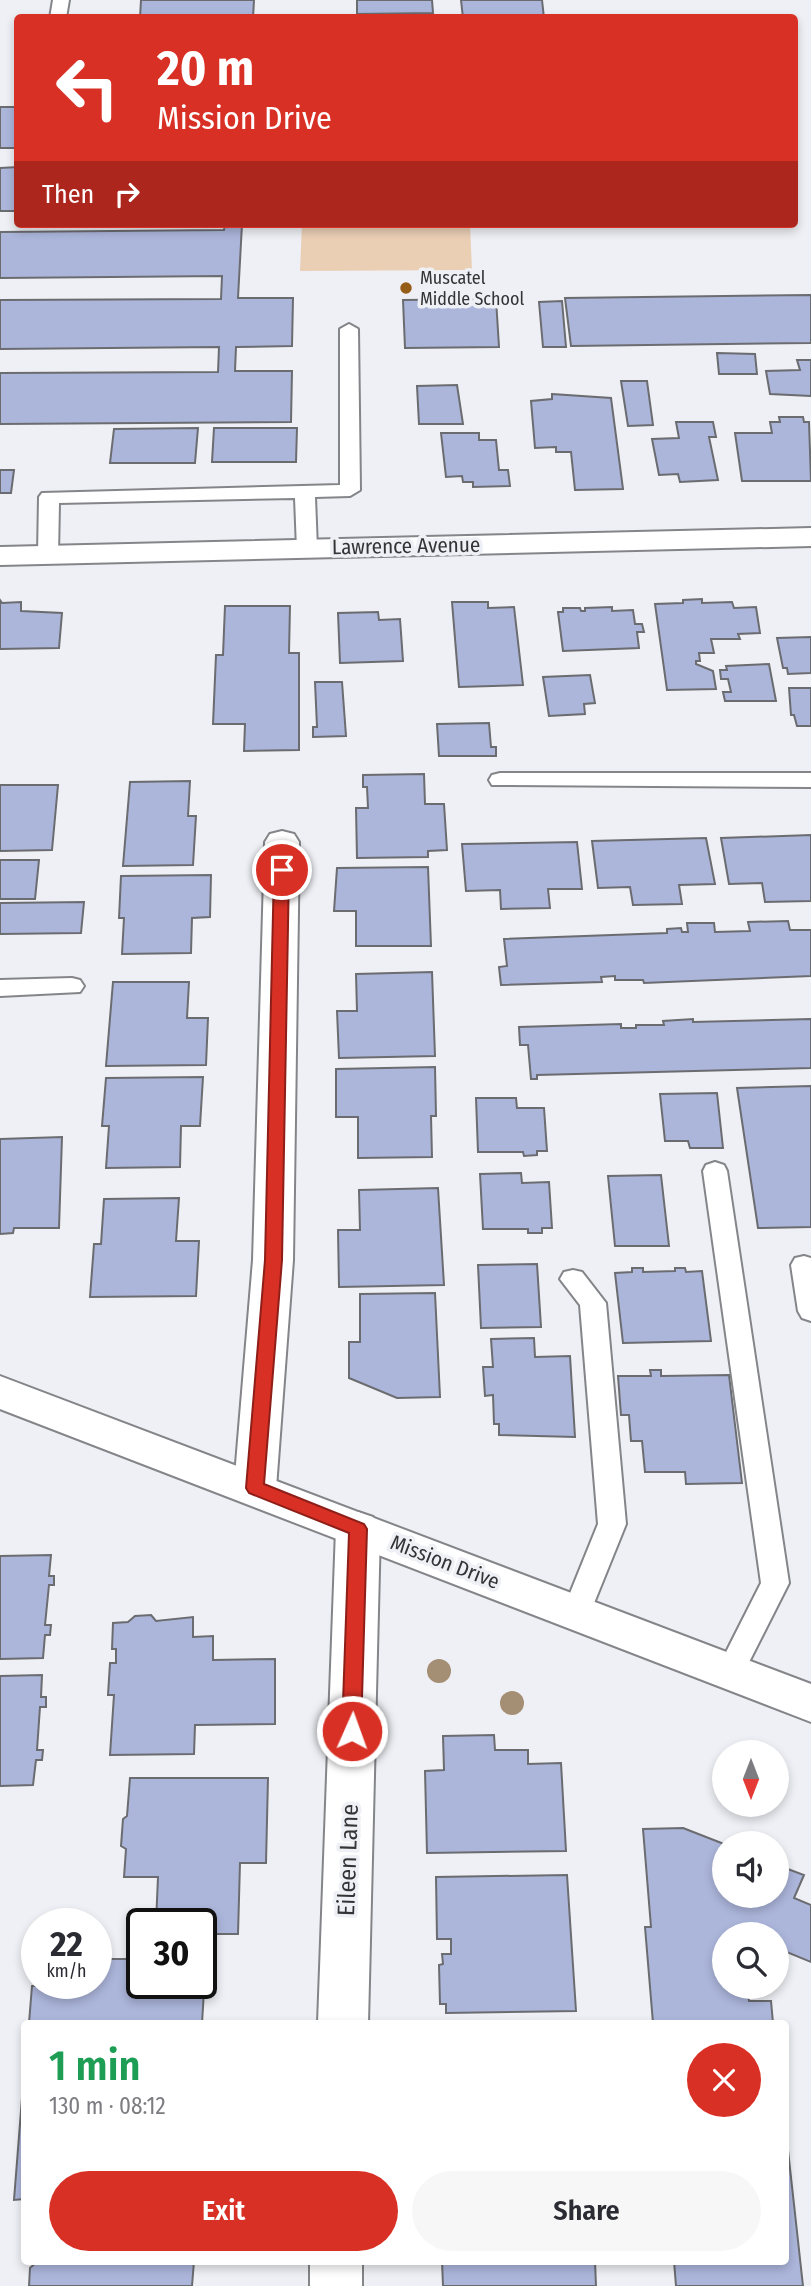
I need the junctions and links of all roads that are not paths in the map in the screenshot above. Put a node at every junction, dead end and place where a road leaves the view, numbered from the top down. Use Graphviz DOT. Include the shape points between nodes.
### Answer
graph roads {
  1 [pos="349,329"];
  2 [pos="305,492"];
  3 [pos="811,537"];
  4 [pos="307,549"];
  5 [pos="48,555"];
  6 [pos="0,556"];
  7 [pos="500,780"];
  8 [pos="811,780"];
  9 [pos="282,842"];
  10 [pos="72,986"];
  11 [pos="0,988"];
  12 [pos="715,1171"];
  13 [pos="804,1265"];
  14 [pos="573,1279"];
  15 [pos="811,1311"];
  16 [pos="0,1392"];
  17 [pos="255,1488"];
  18 [pos="358,1529"];
  19 [pos="576,1613"];
  20 [pos="730,1672"];
  21 [pos="808,1695"];
  22 [pos="343,2020"];
  23 [pos="336,2265"];
  24 [pos="335,2286"];
  1 -- 2 [label="lane" via="350,490"];
  2 -- 4 [label="lane"];
  2 -- 5 [label="lane" via="49,497"];
  3 -- 4 [label="street, Lawrence Avenue"];
  4 -- 5 [label="street, Lawrence Avenue"];
  5 -- 6 [label="street, Lawrence Avenue"];
  7 -- 8 [label="lane"];
  9 -- 17 [label="street" via="273,1260"];
  10 -- 11 [label="lane"];
  12 -- 20 [label="lane" via="775,1583"];
  13 -- 15 [label="lane"];
  14 -- 19 [label="lane" via="593,1303 612,1524"];
  16 -- 17 [label="street, Mission Drive"];
  17 -- 18 [label="street, Mission Drive"];
  18 -- 19 [label="street, Mission Drive"];
  18 -- 22 [label="street, Eileen Lane"];
  19 -- 20 [label="street, Mission Drive"];
  20 -- 21 [label="street, Mission Drive"];
  23 -- 24 [label="street"];
}
